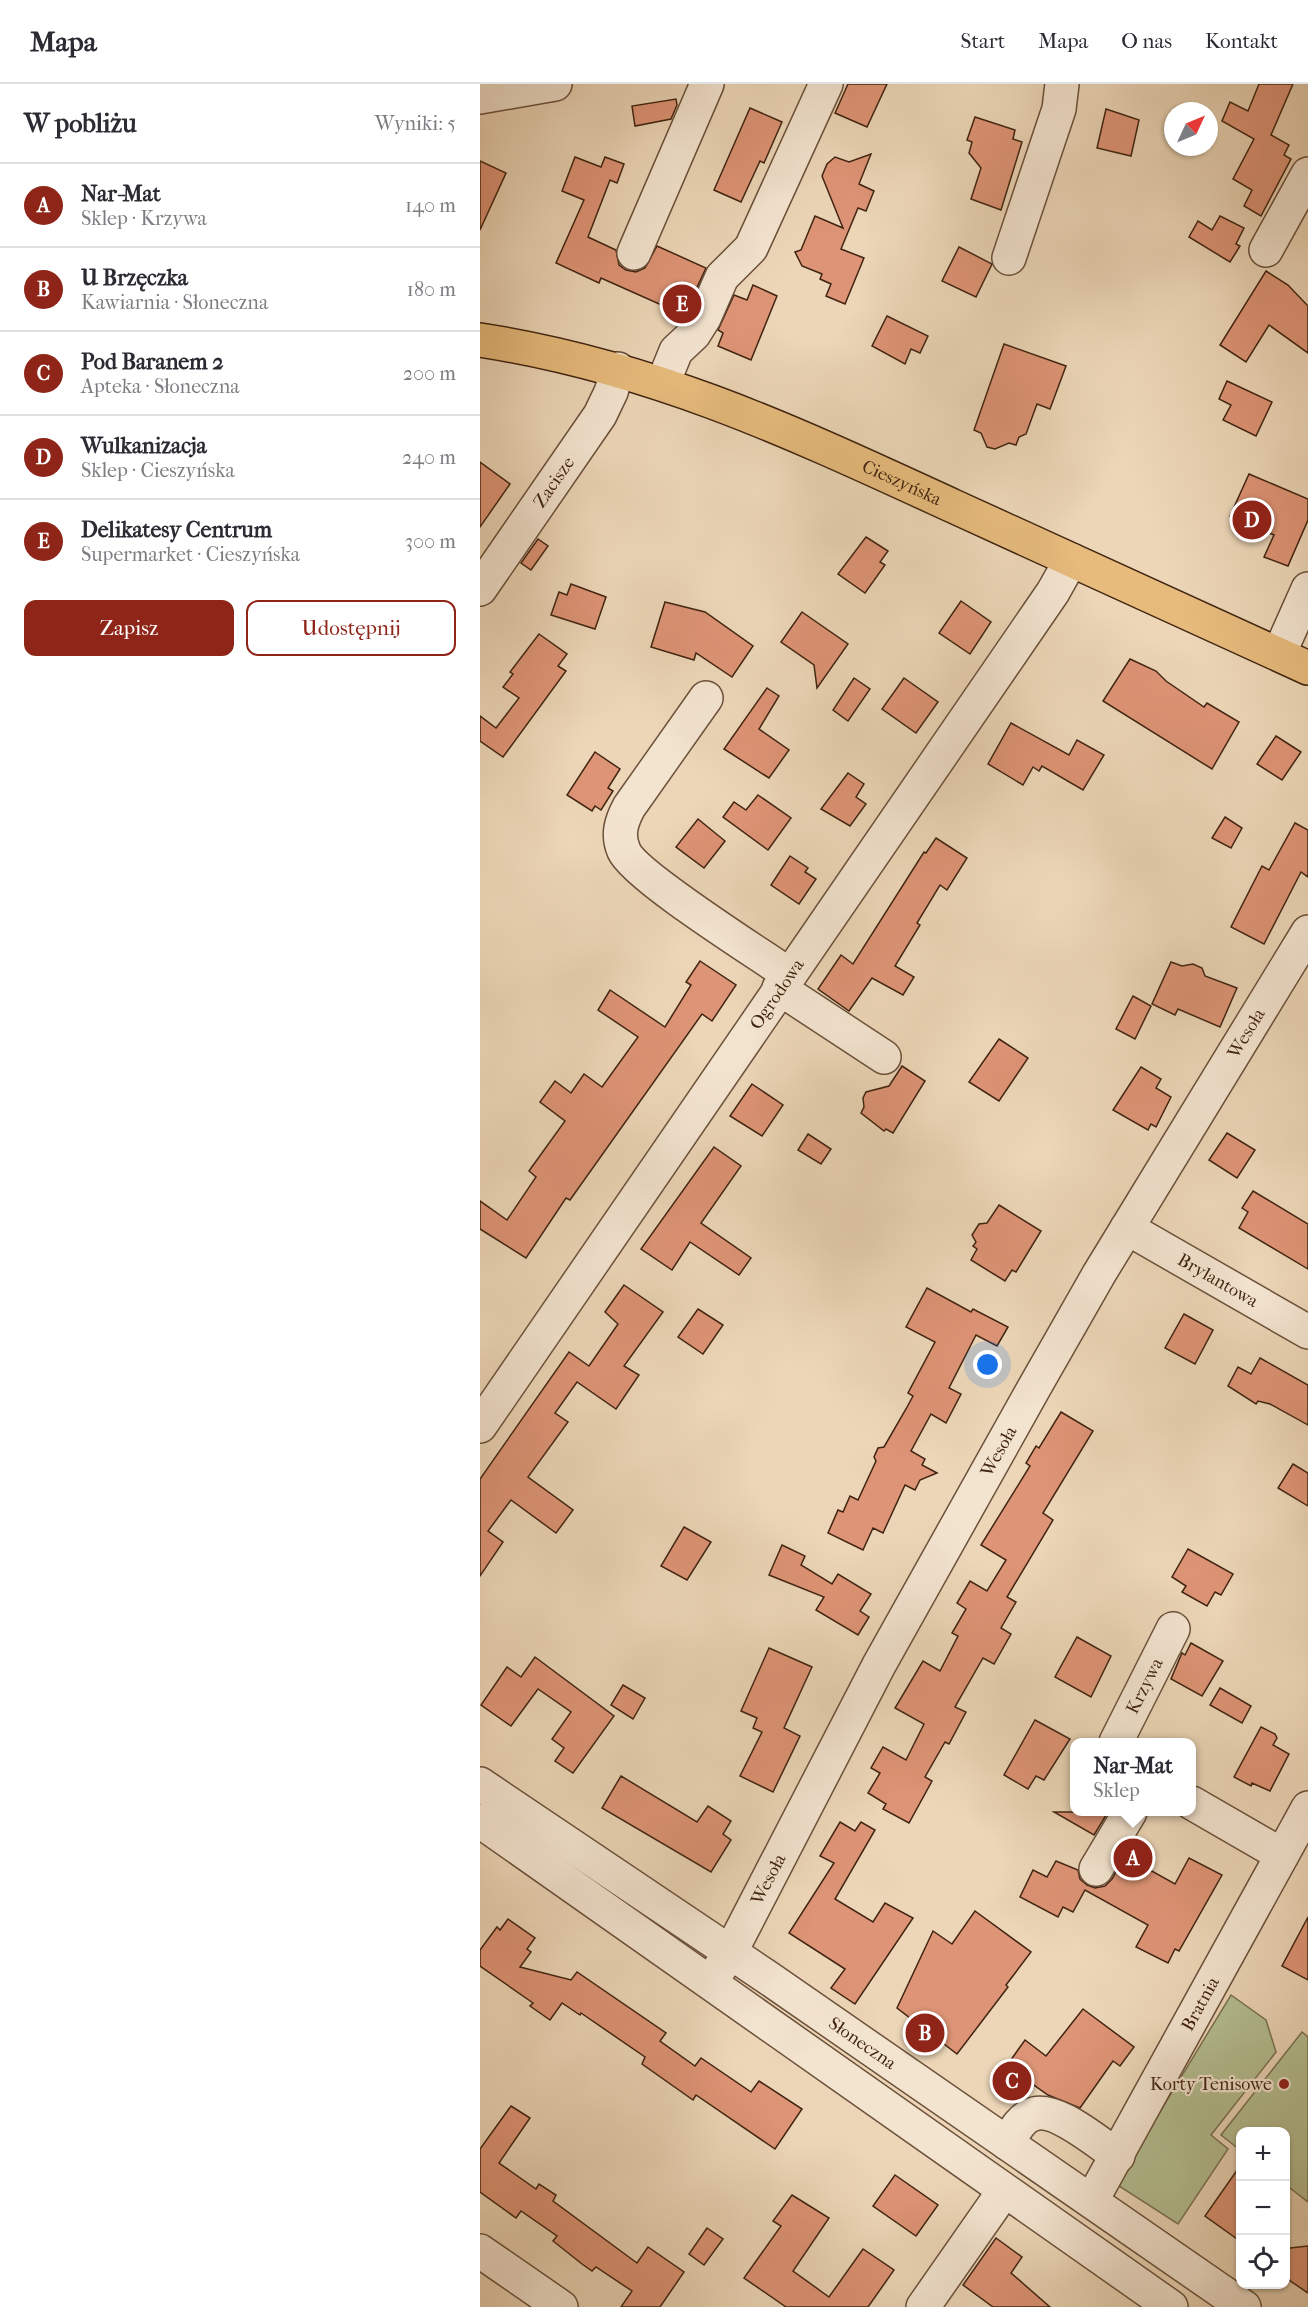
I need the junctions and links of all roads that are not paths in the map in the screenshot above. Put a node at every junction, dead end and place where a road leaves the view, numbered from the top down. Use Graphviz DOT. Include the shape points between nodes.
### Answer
graph roads {
  1 [pos="555,84"];
  2 [pos="707,84"];
  3 [pos="826,84"];
  4 [pos="1062,84"];
  5 [pos="480,97"];
  6 [pos="1308,174"];
  7 [pos="1266,250"];
  8 [pos="634,253"];
  9 [pos="1009,258"];
  10 [pos="480,340"];
  11 [pos="618,369"];
  12 [pos="663,382"];
  13 [pos="1071,560"];
  14 [pos="480,589"];
  15 [pos="1308,589"];
  16 [pos="1279,654"];
  17 [pos="1308,668"];
  18 [pos="706,698"];
  19 [pos="1308,933"];
  20 [pos="784,981"];
  21 [pos="884,1057"];
  22 [pos="1127,1228"];
  23 [pos="1308,1332"];
  24 [pos="480,1426"];
  25 [pos="1173,1629"];
  26 [pos="1118,1738"];
  27 [pos="480,1784"];
  28 [pos="1196,1806"];
  29 [pos="1308,1808"];
  30 [pos="1128,1816"];
  31 [pos="480,1821"];
  32 [pos="1282,1855"];
  33 [pos="1096,1869"];
  34 [pos="730,1953"];
  35 [pos="711,1981"];
  36 [pos="1006,2143"];
  37 [pos="1118,2156"];
  38 [pos="1004,2191"];
  39 [pos="1092,2200"];
  40 [pos="480,2251"];
  41 [pos="561,2307"];
  42 [pos="922,2307"];
  43 [pos="1171,2307"];
  44 [pos="1244,2307"];
  1 -- 5 [label="street"];
  2 -- 8 [label="street"];
  3 -- 12 [label="street" via="751,248 722,277 704,318 676,351"];
  4 -- 9 [label="street" via="1059,109"];
  6 -- 7 [label="street"];
  10 -- 11 [label="main road, Cieszyńska"];
  11 -- 12 [label="main road, Cieszyńska"];
  11 -- 14 [label="street, Zacisze" via="600,415"];
  12 -- 13 [label="main road, Cieszyńska" via="789,431"];
  13 -- 16 [label="main road, Cieszyńska"];
  13 -- 20 [label="street, Ogrodowa" via="1053,592"];
  15 -- 16 [label="street"];
  16 -- 17 [label="main road, Cieszyńska"];
  18 -- 20 [label="street" via="629,807 619,837 625,852 648,876"];
  19 -- 22 [label="street, Wesoła"];
  20 -- 21 [label="street"];
  20 -- 24 [label="street, Ogrodowa"];
  22 -- 23 [label="street, Brylantowa"];
  22 -- 34 [label="street, Wesoła" via="879,1665"];
  25 -- 26 [label="street, Krzywa"];
  27 -- 34 [label="street, Słoneczna"];
  28 -- 32 [label="street"];
  29 -- 32 [label="street, Bratnia"];
  30 -- 33 [label="street"];
  31 -- 35 [label="street, Słoneczna"];
  32 -- 37 [label="street, Bratnia"];
  34 -- 35 [label="street, Wesoła"];
  34 -- 36 [label="street, Słoneczna"];
  35 -- 38 [label="street, Słoneczna"];
  36 -- 37 [label="street" via="1031,2114 1040,2113 1065,2121"];
  36 -- 39 [label="street, Słoneczna"];
  37 -- 39 [label="street, Bratnia"];
  38 -- 42 [label="street"];
  38 -- 43 [label="street, Słoneczna"];
  39 -- 44 [label="street, Słoneczna"];
  40 -- 41 [label="street"];
}
